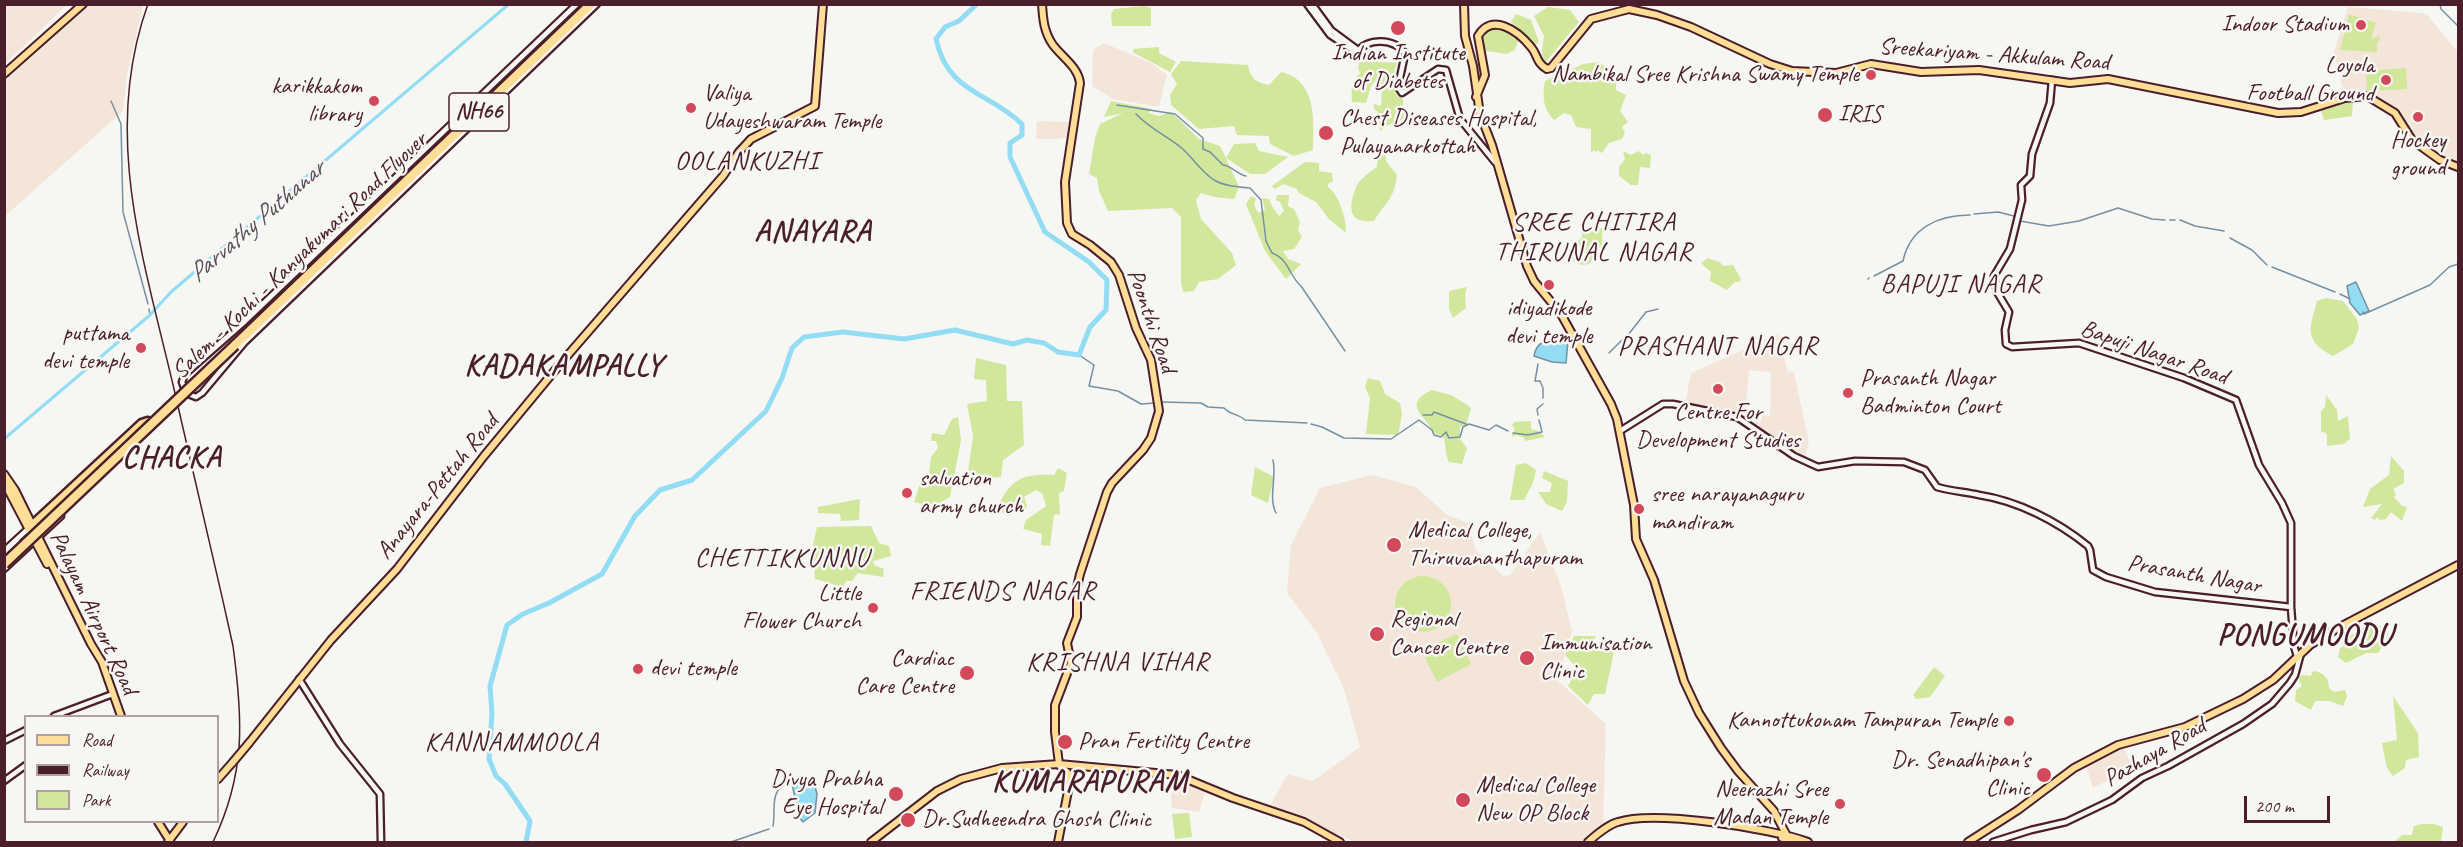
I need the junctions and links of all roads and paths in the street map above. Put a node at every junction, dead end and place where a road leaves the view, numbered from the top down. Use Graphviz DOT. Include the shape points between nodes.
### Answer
graph roads {
  1 [pos="81,4"];
  2 [pos="577,4"];
  3 [pos="584,4"];
  4 [pos="591,4"];
  5 [pos="597,4"];
  6 [pos="823,4"];
  7 [pos="1042,4"];
  8 [pos="1307,4"];
  9 [pos="1312,4"];
  10 [pos="1464,4"];
  11 [pos="1357,51"];
  12 [pos="4,72"];
  13 [pos="2052,80"];
  14 [pos="1476,97"];
  15 [pos="1496,162"];
  16 [pos="2458,167"];
  17 [pos="233,343"];
  18 [pos="148,422"];
  19 [pos="1620,430"];
  20 [pos="125,450"];
  21 [pos="4,474"];
  22 [pos="4,482"];
  23 [pos="11,487"];
  24 [pos="65,512"];
  25 [pos="34,534"];
  26 [pos="19,538"];
  27 [pos="4,551"];
  28 [pos="4,557"];
  29 [pos="4,564"];
  30 [pos="2458,565"];
  31 [pos="4,569"];
  32 [pos="2292,607"];
  33 [pos="2299,653"];
  34 [pos="299,679"];
  35 [pos="110,695"];
  36 [pos="59,715"];
  37 [pos="118,715"];
  38 [pos="118,715"];
  39 [pos="24,731"];
  40 [pos="4,741"];
  41 [pos="1059,764"];
  42 [pos="24,766"];
  43 [pos="1085,768"];
  44 [pos="1069,777"];
  45 [pos="219,778"];
  46 [pos="4,781"];
  47 [pos="161,823"];
  48 [pos="182,823"];
  49 [pos="1782,825"];
  50 [pos="1785,836"];
  51 [pos="171,840"];
  52 [pos="1796,840"];
  53 [pos="381,843"];
  54 [pos="872,843"];
  55 [pos="1058,843"];
  56 [pos="1340,843"];
  57 [pos="1590,843"];
  58 [pos="1808,843"];
  59 [pos="1970,843"];
  60 [pos="1993,843"];
  1 -- 12 [label="main road"];
  2 -- 5 [label="street" via="243,324 184,374 186,393 196,397 202,393 244,343"];
  3 -- 17 [label="highway, Salem - Kochi - Kanyakumari Road Flyover / NH66"];
  4 -- 17 [label="highway, Salem - Kochi - Kanyakumari Road Flyover / NH66"];
  6 -- 34 [label="main road, Anayara-Pettah Road" via="815,106 751,139 739,152 723,176 484,456 397,569"];
  7 -- 41 [label="main road, Poonthi Road" via="1046,33 1077,72 1080,83 1065,182 1067,223 1072,234 1111,262 1119,275 1151,360 1159,414 1143,450 1107,492 1080,574 1077,616 1067,643 1071,663 1055,705"];
  8 -- 11 [label="street" via="1330,35"];
  9 -- 11 [label="street" via="1330,30"];
  10 -- 14 [label="main road" via="1465,36"];
  11 -- 15 [label="street" via="1378,42 1395,43 1402,48 1405,57 1398,87 1402,93 1438,69 1446,70 1460,119"];
  13 -- 14 [label="main road, Sreekariyam - Akkulam Road" via="1971,70 1921,72 1871,64 1836,73 1792,71 1690,27 1629,9 1591,19 1547,69 1539,64 1533,48 1506,26 1497,24 1482,29 1478,36 1485,75"];
  13 -- 16 [label="main road, Sreekariyam - Akkulam Road" via="2074,83 2108,79 2278,113 2301,112 2345,98 2367,96 2395,113 2412,140 2440,160"];
  13 -- 32 [label="street, Bapuji Nagar Road" via="2050,103 2031,154 2030,176 2021,185 2022,200 2010,249 1994,276 1997,292 2009,312 2005,330 2008,346 2079,343 2236,400 2259,465 2291,524"];
  14 -- 15 [label="main road"];
  15 -- 19 [label="main road" via="1528,270 1562,314 1611,404"];
  17 -- 18 [label="highway, Salem - Kochi - Kanyakumari Road Flyover / NH66, bridge"];
  17 -- 20 [label="highway, Salem - Kochi - Kanyakumari Road Flyover / NH66, bridge"];
  18 -- 25 [label="highway, Salem - Kochi - Kanyakumari Road Flyover / NH66, bridge"];
  18 -- 25 [label="highway" via="52,507"];
  19 -- 32 [label="street, Prasanth Nagar" via="1663,404 1737,417 1794,456 1818,467 1856,461 1904,462 1925,470 1937,488 2018,506 2075,536 2091,550 2096,572 2126,585 2191,597"];
  19 -- 49 [label="main road" via="1636,539 1654,580 1684,681 1728,758"];
  20 -- 24 [label="highway, bridge" via="120,460"];
  20 -- 25 [label="highway, Salem - Kochi - Kanyakumari Road Flyover / NH66, bridge"];
  21 -- 23 [label="main road"];
  22 -- 23 [label="main road"];
  23 -- 25 [label="main road"];
  24 -- 25 [label="street"];
  25 -- 26 [label="street"];
  25 -- 28 [label="highway, NH66, bridge"];
  25 -- 29 [label="highway, NH66, bridge"];
  25 -- 31 [label="street"];
  25 -- 35 [label="main road, Palayam Airport Road"];
  25 -- 37 [label="main road, Palayam Airport Road" via="102,662"];
  26 -- 27 [label="street"];
  26 -- 28 [label="street"];
  30 -- 33 [label="main road"];
  32 -- 33 [label="street, Prasanth Nagar" via="2294,645"];
  33 -- 59 [label="main road" via="2273,680 2243,699 2185,727 2110,748 2065,774"];
  33 -- 60 [label="street, Pazhaya Road" via="2290,683 2272,704 2243,724 2142,778 2106,803 2066,822"];
  34 -- 45 [label="main road, Anayara-Pettah Road, bridge"];
  34 -- 53 [label="street" via="340,744 380,794"];
  35 -- 36 [label="street"];
  35 -- 38 [label="main road, Palayam Airport Road"];
  39 -- 40 [label="street"];
  41 -- 43 [label="main road"];
  41 -- 44 [label="main road"];
  41 -- 54 [label="main road" via="1002,768 961,779 937,791"];
  42 -- 46 [label="street"];
  43 -- 44 [label="main road"];
  43 -- 56 [label="main road" via="1178,775 1304,822"];
  44 -- 55 [label="main road"];
  47 -- 51 [label="main road"];
  48 -- 51 [label="main road"];
  49 -- 50 [label="main road"];
  49 -- 52 [label="main road"];
  50 -- 52 [label="main road"];
  50 -- 57 [label="main road" via="1648,822 1620,824"];
  52 -- 58 [label="main road"];
}
